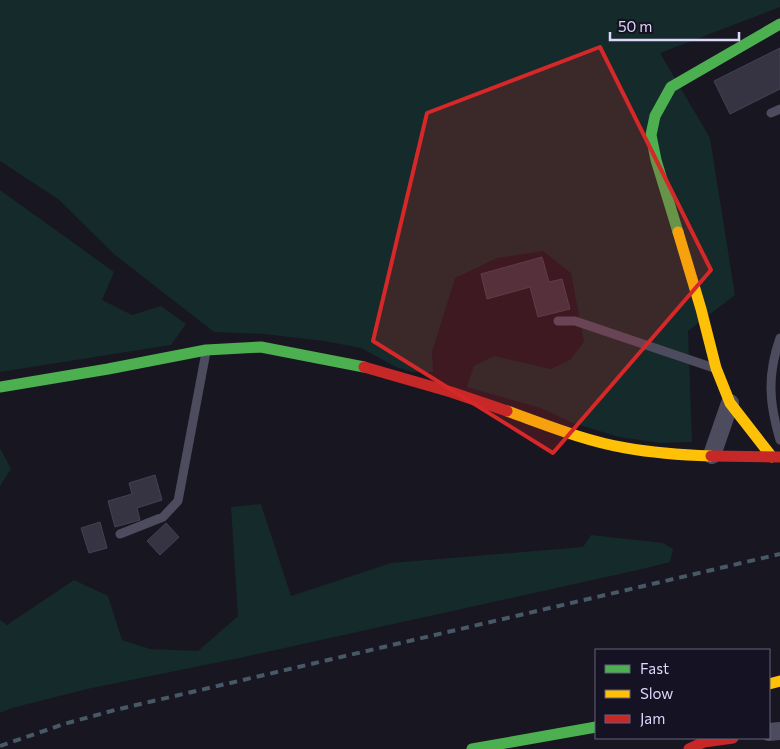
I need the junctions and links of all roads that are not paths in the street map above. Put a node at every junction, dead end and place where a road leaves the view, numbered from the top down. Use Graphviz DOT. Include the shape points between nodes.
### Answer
graph roads {
  1 [pos="780,24"];
  2 [pos="558,321"];
  3 [pos="780,338"];
  4 [pos="206,350"];
  5 [pos="716,368"];
  6 [pos="0,387"];
  7 [pos="730,403"];
  8 [pos="780,440"];
  9 [pos="712,454"];
  10 [pos="776,457"];
  11 [pos="120,534"];
  12 [pos="595,727"];
  13 [pos="726,739"];
  14 [pos="478,749"];
  15 [pos="689,749"];
  1 -- 5 [label="main road" via="671,87 655,116 651,135"];
  2 -- 5 [label="lane" via="575,321"];
  3 -- 8 [label="lane" via="771,374 771,397"];
  4 -- 6 [label="main road"];
  4 -- 9 [label="main road" via="261,347 354,364 451,392 607,444 670,454"];
  4 -- 11 [label="lane" via="178,501 163,517"];
  5 -- 7 [label="main road"];
  7 -- 9 [label="street"];
  7 -- 10 [label="main road"];
  9 -- 10 [label="main road"];
  12 -- 14 [label="main road"];
  13 -- 15 [label="main road" via="704,742"];
}
